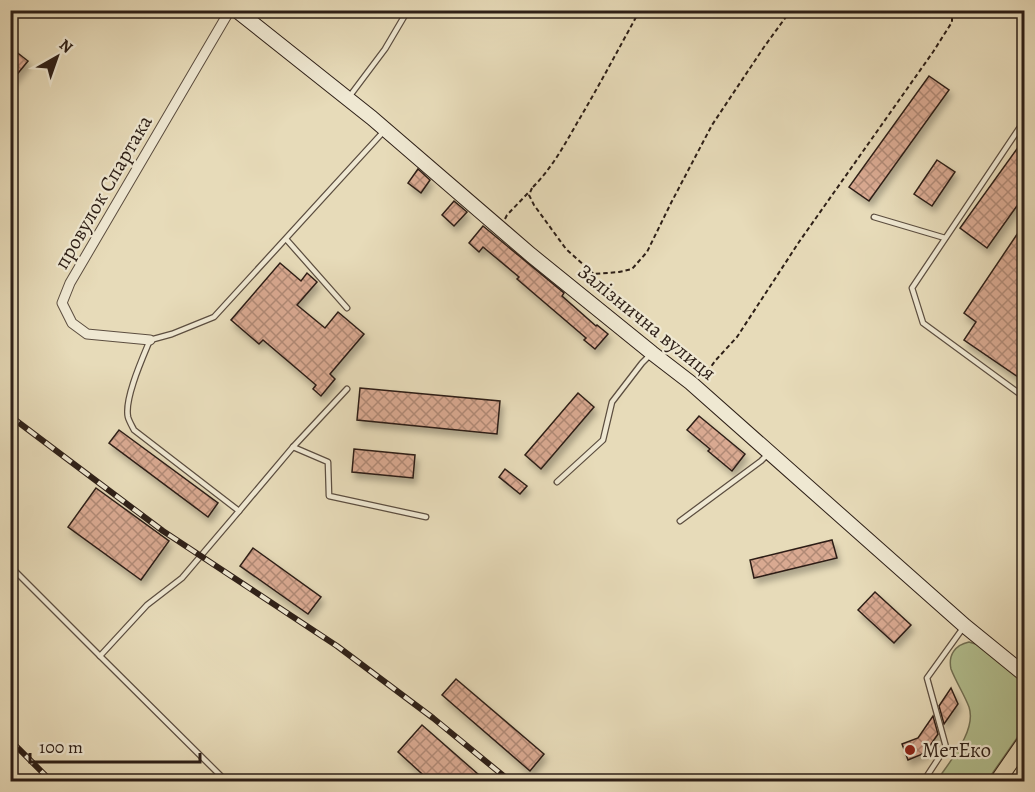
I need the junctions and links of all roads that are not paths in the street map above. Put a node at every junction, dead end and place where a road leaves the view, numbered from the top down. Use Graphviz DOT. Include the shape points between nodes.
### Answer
graph roads {
  1 [pos="230,10"];
  2 [pos="236,10"];
  3 [pos="408,10"];
  4 [pos="348,99"];
  5 [pos="1024,121"];
  6 [pos="386,130"];
  7 [pos="874,217"];
  8 [pos="286,238"];
  9 [pos="945,238"];
  10 [pos="347,308"];
  11 [pos="150,340"];
  12 [pos="652,353"];
  13 [pos="347,389"];
  14 [pos="1024,397"];
  15 [pos="293,447"];
  16 [pos="769,453"];
  17 [pos="557,482"];
  18 [pos="239,511"];
  19 [pos="426,517"];
  20 [pos="680,521"];
  21 [pos="10,566"];
  22 [pos="965,626"];
  23 [pos="99,656"];
  24 [pos="1024,674"];
  25 [pos="1024,743"];
  26 [pos="227,782"];
  27 [pos="923,782"];
  28 [pos="997,782"];
  1 -- 11 [label="street, провулок Спартака" via="70,283 62,303 72,323 87,334"];
  2 -- 4 [label="street, Залізнична вулиця"];
  3 -- 4 [label="lane"];
  4 -- 6 [label="street, Залізнична вулиця"];
  5 -- 9 [label="lane"];
  6 -- 8 [label="lane"];
  6 -- 12 [label="street, Залізнична вулиця"];
  7 -- 9 [label="lane"];
  8 -- 10 [label="lane"];
  8 -- 11 [label="lane" via="214,316"];
  9 -- 14 [label="lane" via="912,288 924,323"];
  11 -- 18 [label="lane" via="130,396 128,415 134,430"];
  12 -- 16 [label="street, Залізнична вулиця"];
  12 -- 17 [label="lane" via="612,402 603,440"];
  13 -- 15 [label="lane"];
  15 -- 18 [label="lane"];
  15 -- 19 [label="lane" via="328,462 329,496"];
  16 -- 20 [label="lane"];
  16 -- 22 [label="street, Залізнична вулиця"];
  18 -- 23 [label="lane" via="182,578 147,605"];
  21 -- 23 [label="lane"];
  22 -- 24 [label="street, Залізнична вулиця"];
  22 -- 27 [label="lane" via="927,678 946,747"];
  23 -- 26 [label="lane"];
  25 -- 28 [label="main road"];
}
